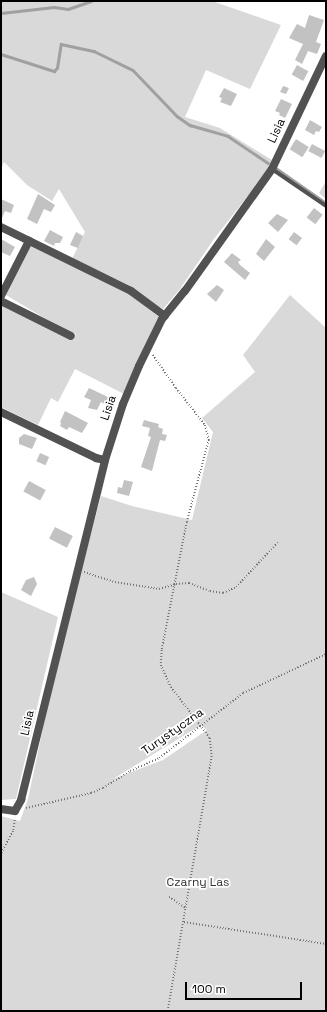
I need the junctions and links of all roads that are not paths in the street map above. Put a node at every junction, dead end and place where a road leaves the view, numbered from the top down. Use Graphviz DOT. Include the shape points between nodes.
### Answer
graph roads {
  1 [pos="326,56"];
  2 [pos="272,169"];
  3 [pos="326,206"];
  4 [pos="1,227"];
  5 [pos="29,241"];
  6 [pos="1,296"];
  7 [pos="1,301"];
  8 [pos="165,316"];
  9 [pos="71,336"];
  10 [pos="1,412"];
  11 [pos="105,460"];
  12 [pos="1,809"];
  1 -- 2 [label="street, Lisia"];
  2 -- 3 [label="lane"];
  2 -- 8 [label="street, Lisia"];
  4 -- 5 [label="street"];
  5 -- 6 [label="street"];
  5 -- 8 [label="street" via="131,291"];
  7 -- 9 [label="street"];
  8 -- 11 [label="street, Lisia" via="127,393"];
  10 -- 11 [label="street"];
  11 -- 12 [label="street, Lisia" via="21,800 15,811"];
}
